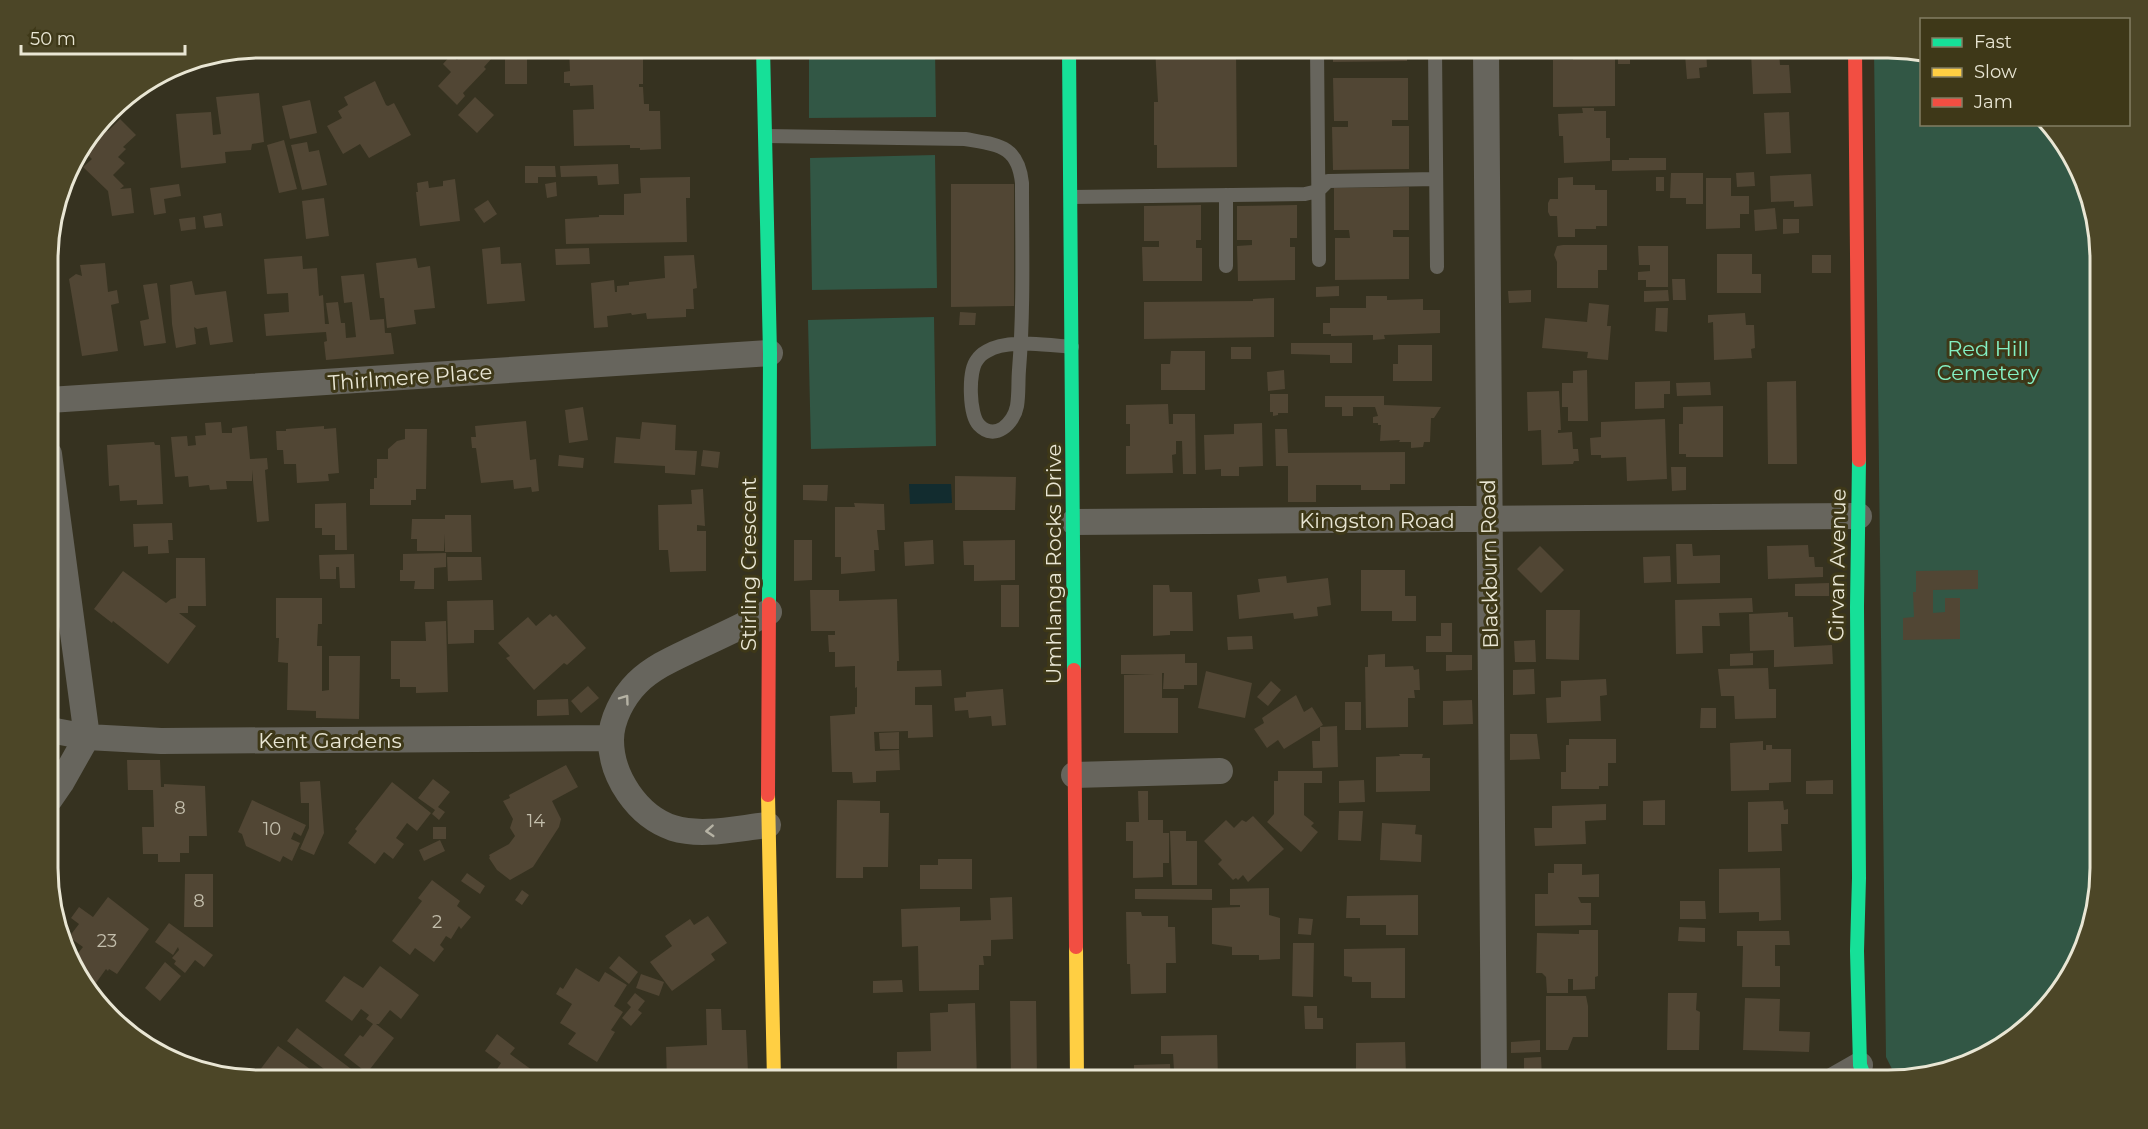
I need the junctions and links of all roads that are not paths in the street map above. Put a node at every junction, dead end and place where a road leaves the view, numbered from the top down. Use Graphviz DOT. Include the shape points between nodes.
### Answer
graph roads {
  1 [pos="1069,58"];
  2 [pos="1317,58"];
  3 [pos="1435,58"];
  4 [pos="1486,58"];
  5 [pos="1855,58"];
  6 [pos="763,59"];
  7 [pos="766,136"];
  8 [pos="1436,179"];
  9 [pos="1318,191"];
  10 [pos="1226,195"];
  11 [pos="1071,197"];
  12 [pos="1319,260"];
  13 [pos="1226,266"];
  14 [pos="1437,267"];
  15 [pos="1022,343"];
  16 [pos="1072,347"];
  17 [pos="770,354"];
  18 [pos="59,399"];
  19 [pos="1859,516"];
  20 [pos="1489,519"];
  21 [pos="1074,522"];
  22 [pos="59,525"];
  23 [pos="769,612"];
  24 [pos="58,732"];
  25 [pos="87,737"];
  26 [pos="611,738"];
  27 [pos="1220,771"];
  28 [pos="1074,774"];
  29 [pos="58,787"];
  30 [pos="768,825"];
  31 [pos="774,1070"];
  32 [pos="1077,1070"];
  33 [pos="1494,1070"];
  34 [pos="1863,1070"];
  1 -- 11 [label="street, Umhlanga Rocks Drive"];
  2 -- 9 [label="lane"];
  3 -- 8 [label="lane"];
  4 -- 20 [label="street, Blackburn Road"];
  5 -- 19 [label="street, Girvan Avenue"];
  6 -- 7 [label="street, Stirling Crescent"];
  7 -- 15 [label="lane" via="965,139 1008,150 1021,169"];
  7 -- 17 [label="street, Stirling Crescent"];
  8 -- 9 [label="lane" via="1328,181"];
  8 -- 14 [label="lane"];
  9 -- 10 [label="lane"];
  9 -- 12 [label="lane"];
  10 -- 11 [label="lane"];
  10 -- 13 [label="lane"];
  11 -- 16 [label="street, Umhlanga Rocks Drive"];
  15 -- 15 [label="lane" via="1014,420 999,430 985,430 973,416 972,369 985,352"];
  15 -- 16 [label="lane"];
  16 -- 21 [label="street, Umhlanga Rocks Drive"];
  17 -- 18 [label="street, Thirlmere Place"];
  17 -- 23 [label="street, Stirling Crescent"];
  19 -- 20 [label="street, Kingston Road"];
  19 -- 34 [label="street, Girvan Avenue" via="1857,951"];
  20 -- 21 [label="street, Kingston Road"];
  20 -- 33 [label="street, Blackburn Road"];
  21 -- 28 [label="street, Umhlanga Rocks Drive"];
  22 -- 25 [label="street"];
  26 -- 23 [label="street, one-way" via="619,706 637,683 661,664"];
  23 -- 30 [label="street, Stirling Crescent"];
  24 -- 25 [label="street, Kent Gardens"];
  25 -- 26 [label="street, Kent Gardens" via="161,741"];
  25 -- 29 [label="street"];
  30 -- 26 [label="street, one-way" via="702,832 673,828 643,809 626,791 615,765"];
  27 -- 28 [label="street"];
  28 -- 32 [label="street, Umhlanga Rocks Drive"];
  30 -- 31 [label="street, Stirling Crescent"];
}
